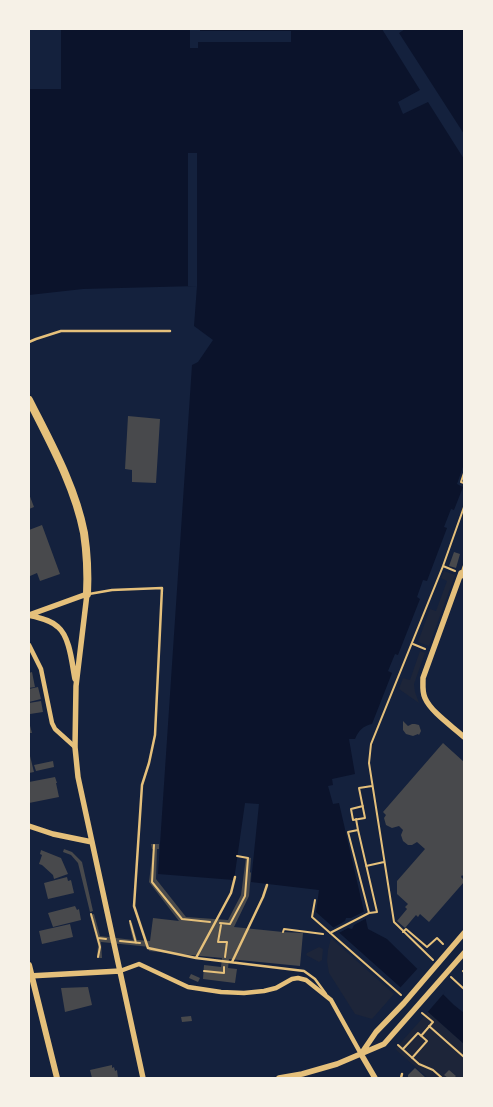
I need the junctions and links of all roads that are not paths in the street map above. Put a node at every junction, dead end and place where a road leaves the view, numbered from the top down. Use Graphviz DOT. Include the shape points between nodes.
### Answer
graph roads {
  1 [pos="170,331"];
  2 [pos="29,342"];
  3 [pos="29,400"];
  4 [pos="464,566"];
  5 [pos="463,575"];
  6 [pos="88,594"];
  7 [pos="29,615"];
  8 [pos="29,645"];
  9 [pos="76,686"];
  10 [pos="464,737"];
  11 [pos="75,747"];
  12 [pos="29,826"];
  13 [pos="92,842"];
  14 [pos="234,877"];
  15 [pos="267,885"];
  16 [pos="464,933"];
  17 [pos="464,952"];
  18 [pos="196,958"];
  19 [pos="232,962"];
  20 [pos="29,965"];
  21 [pos="120,971"];
  22 [pos="30,976"];
  23 [pos="330,1000"];
  24 [pos="361,1054"];
  25 [pos="57,1078"];
  26 [pos="143,1078"];
  27 [pos="279,1078"];
  28 [pos="375,1078"];
  1 -- 2 [label="lane" via="61,331"];
  3 -- 6 [label="highway" via="64,472 80,517 86,545"];
  4 -- 5 [label="lane"];
  5 -- 10 [label="street" via="423,678 423,691 434,710"];
  6 -- 7 [label="street"];
  6 -- 9 [label="street"];
  6 -- 18 [label="lane" via="162,588 155,735 142,785 134,906 148,948"];
  7 -- 9 [label="street" via="60,628 69,650"];
  8 -- 11 [label="street" via="41,669 52,723"];
  9 -- 11 [label="street"];
  11 -- 13 [label="street"];
  12 -- 13 [label="street"];
  13 -- 21 [label="street"];
  14 -- 18 [label="lane" via="232,893"];
  15 -- 19 [label="lane"];
  16 -- 24 [label="street" via="376,1032"];
  17 -- 24 [label="street" via="450,972 384,1044"];
  18 -- 19 [label="lane"];
  19 -- 23 [label="lane" via="304,971 315,979"];
  20 -- 22 [label="main road"];
  21 -- 22 [label="street"];
  21 -- 23 [label="street" via="139,964 188,987 244,993 276,988 298,978 306,980"];
  21 -- 26 [label="street"];
  22 -- 25 [label="main road"];
  23 -- 24 [label="street"];
  24 -- 27 [label="street" via="337,1064"];
  24 -- 28 [label="street"];
}
